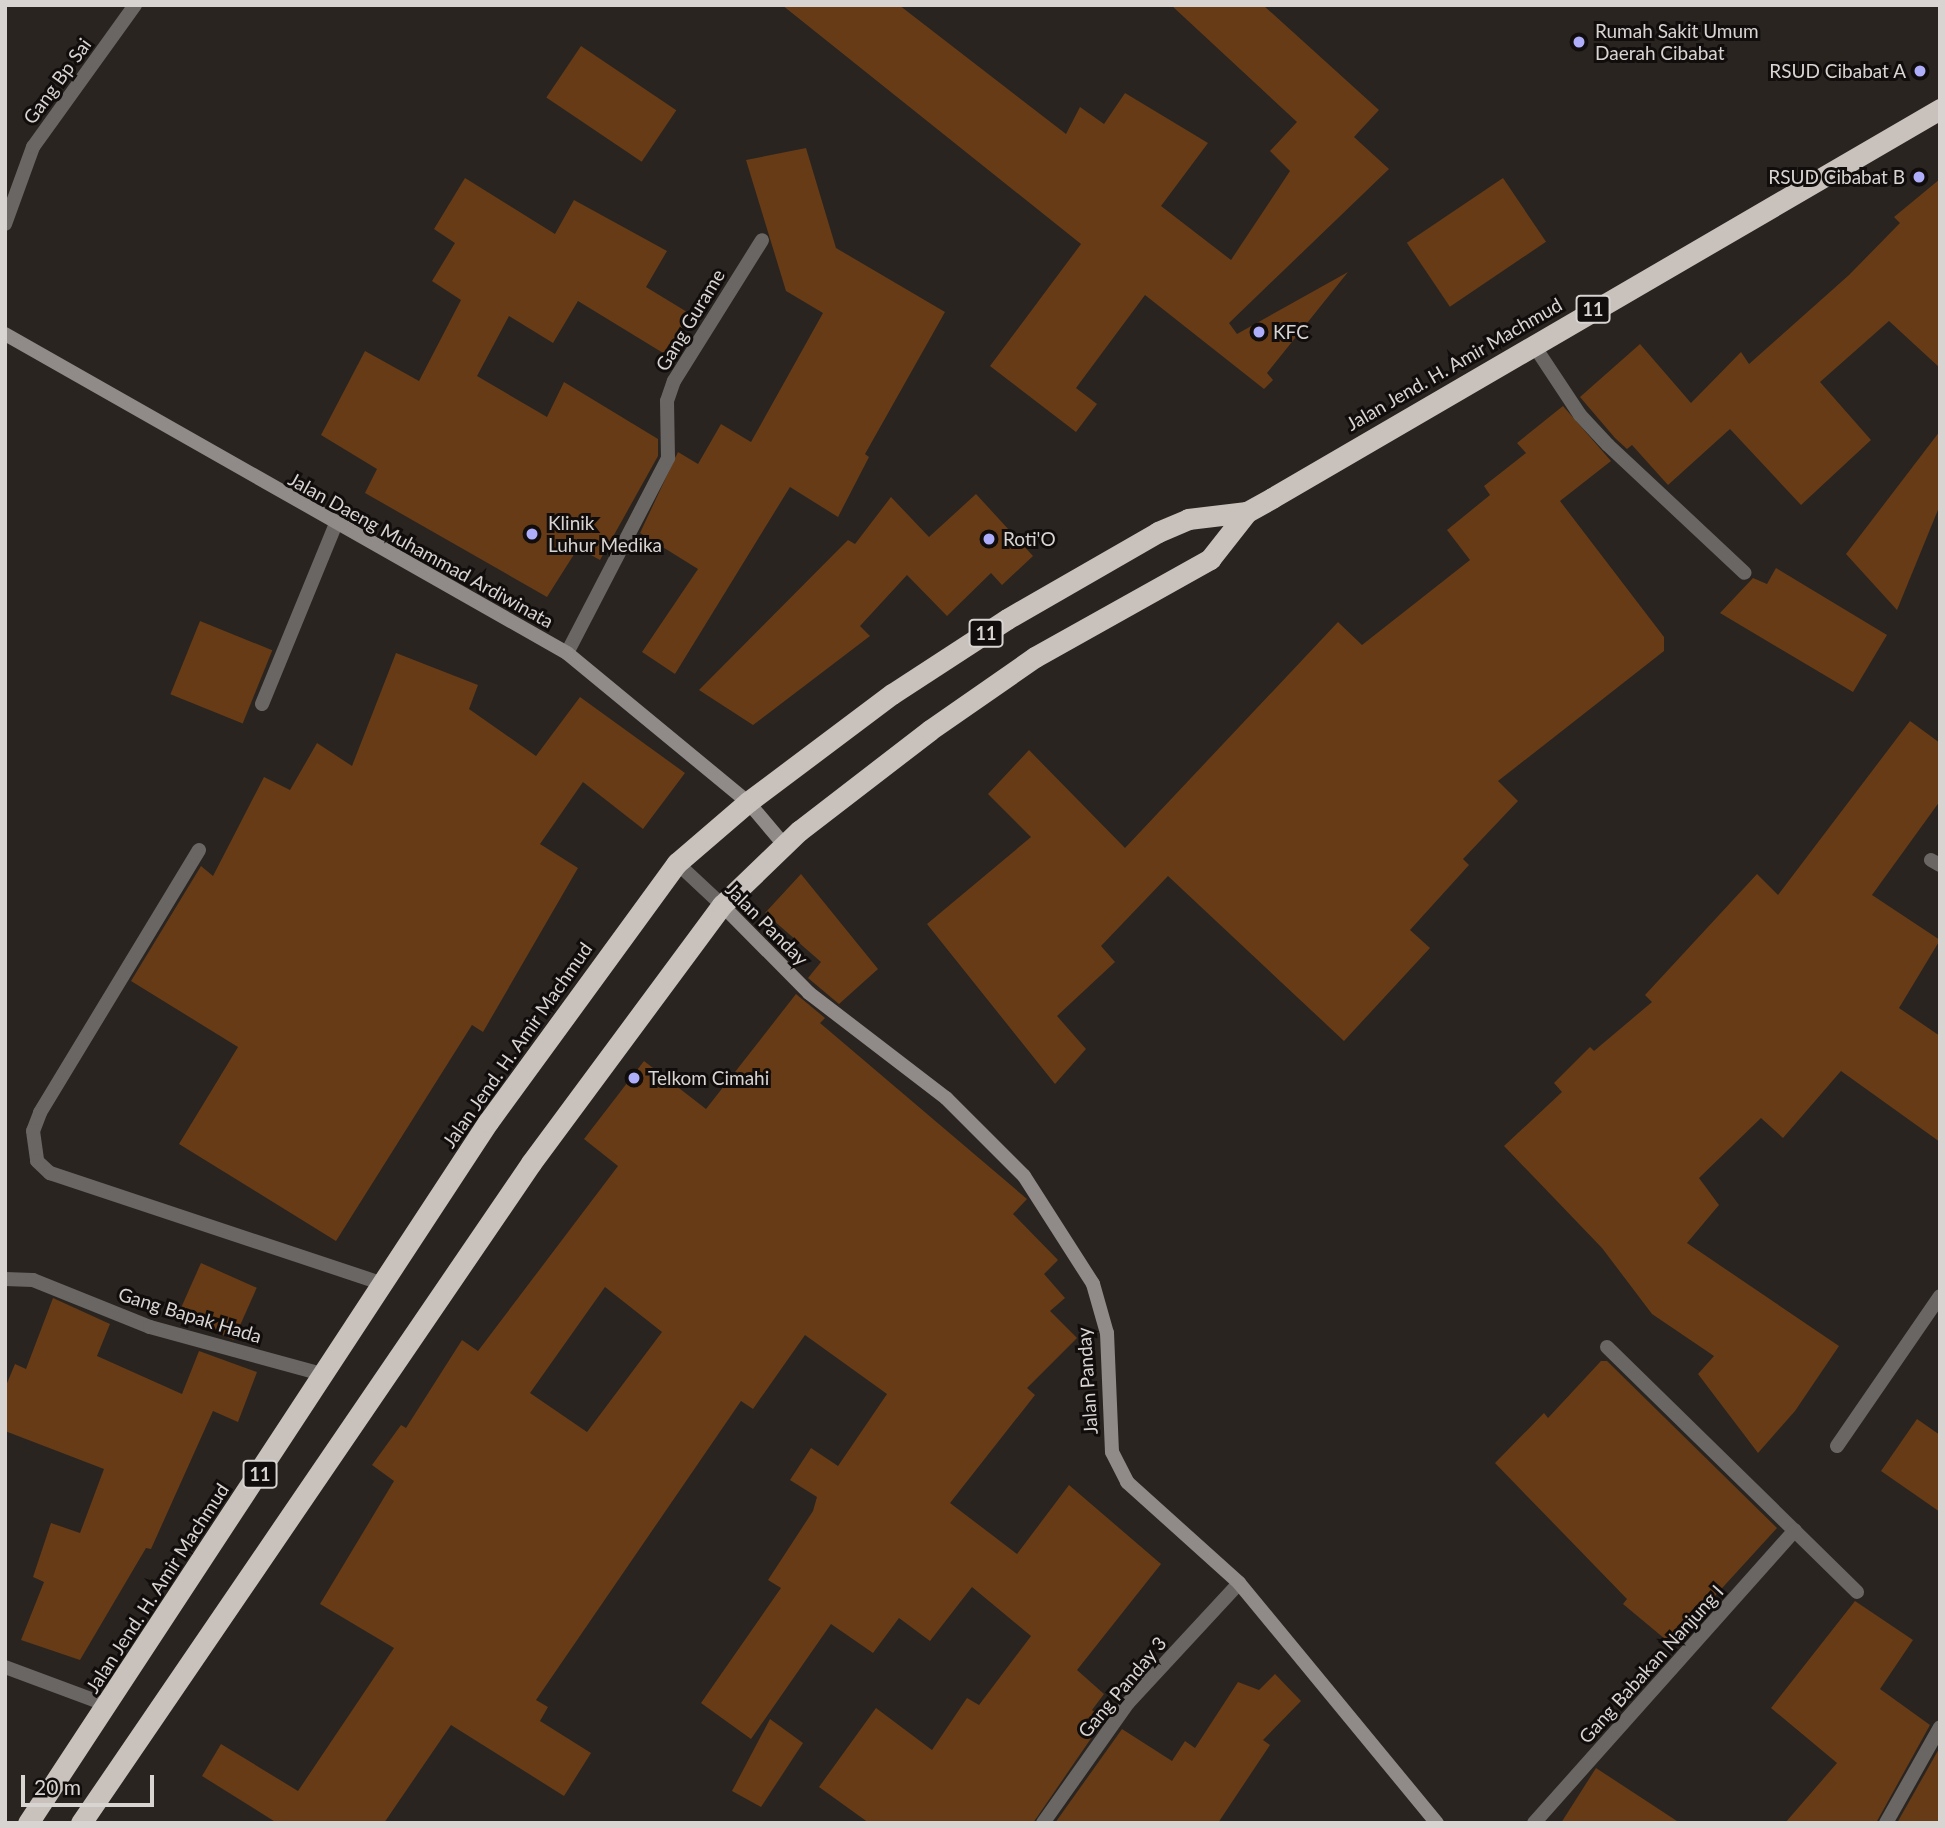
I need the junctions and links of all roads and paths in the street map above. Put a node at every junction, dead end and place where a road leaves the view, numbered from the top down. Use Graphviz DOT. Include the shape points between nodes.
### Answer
graph roads {
  1 [pos="135,5"];
  2 [pos="1940,109"];
  3 [pos="5,224"];
  4 [pos="762,240"];
  5 [pos="5,334"];
  6 [pos="1533,344"];
  7 [pos="1247,512"];
  8 [pos="335,526"];
  9 [pos="1745,573"];
  10 [pos="567,653"];
  11 [pos="262,704"];
  12 [pos="748,802"];
  13 [pos="785,846"];
  14 [pos="199,850"];
  15 [pos="677,863"];
  16 [pos="722,905"];
  17 [pos="5,1279"];
  18 [pos="383,1284"];
  19 [pos="1940,1296"];
  20 [pos="1607,1347"];
  21 [pos="325,1375"];
  22 [pos="1837,1446"];
  23 [pos="1795,1530"];
  24 [pos="1239,1583"];
  25 [pos="1857,1592"];
  26 [pos="5,1667"];
  27 [pos="107,1705"];
  28 [pos="1940,1727"];
  29 [pos="28,1823"];
  30 [pos="81,1823"];
  31 [pos="1043,1823"];
  32 [pos="1437,1823"];
  33 [pos="1534,1823"];
  34 [pos="1886,1823"];
  1 -- 3 [label="street, Gang Bp Sai" via="33,147"];
  2 -- 6 [label="highway, Jalan Jend. H. Amir Machmud / 11"];
  4 -- 10 [label="street, Gang Gurame" via="674,380 667,401 668,458"];
  5 -- 8 [label="street, Jalan Daeng Muhammad Ardiwinata"];
  6 -- 7 [label="highway, Jalan Jend. H. Amir Machmud / 11"];
  6 -- 9 [label="street" via="1598,435"];
  7 -- 12 [label="highway, Jalan Jend. H. Amir Machmud / 11" via="1188,519 1158,532 1007,619 892,694"];
  7 -- 13 [label="highway, Jalan Jend. H. Amir Machmud / 11" via="1203,565 1035,657 930,730"];
  8 -- 10 [label="street, Jalan Daeng Muhammad Ardiwinata"];
  8 -- 11 [label="street"];
  10 -- 12 [label="street, Jalan Daeng Muhammad Ardiwinata"];
  12 -- 13 [label="street, Jalan Daeng Muhammad Ardiwinata"];
  12 -- 15 [label="highway, Jalan Jend. H. Amir Machmud / 11"];
  13 -- 16 [label="highway, Jalan Jend. H. Amir Machmud / 11"];
  14 -- 18 [label="street" via="40,1113 33,1130 37,1161 50,1172"];
  15 -- 16 [label="street, Jalan Panday"];
  15 -- 18 [label="highway, Jalan Jend. H. Amir Machmud / 11" via="488,1122"];
  16 -- 24 [label="street, Jalan Panday" via="808,993 946,1098 1024,1176 1093,1283 1107,1333 1112,1452 1128,1482"];
  16 -- 30 [label="highway, Jalan Jend. H. Amir Machmud / 11" via="531,1163"];
  17 -- 21 [label="street, Gang Bapak Hada" via="33,1280 150,1327"];
  18 -- 21 [label="highway, Jalan Jend. H. Amir Machmud / 11"];
  19 -- 22 [label="street"];
  20 -- 23 [label="street"];
  21 -- 27 [label="highway, Jalan Jend. H. Amir Machmud / 11"];
  23 -- 25 [label="street"];
  23 -- 33 [label="street, Gang Babakan Nanjung I"];
  24 -- 31 [label="street, Gang Panday 3" via="1128,1703"];
  24 -- 32 [label="street, Jalan Panday"];
  26 -- 27 [label="street"];
  27 -- 29 [label="highway, Jalan Jend. H. Amir Machmud / 11"];
  28 -- 34 [label="street"];
}
